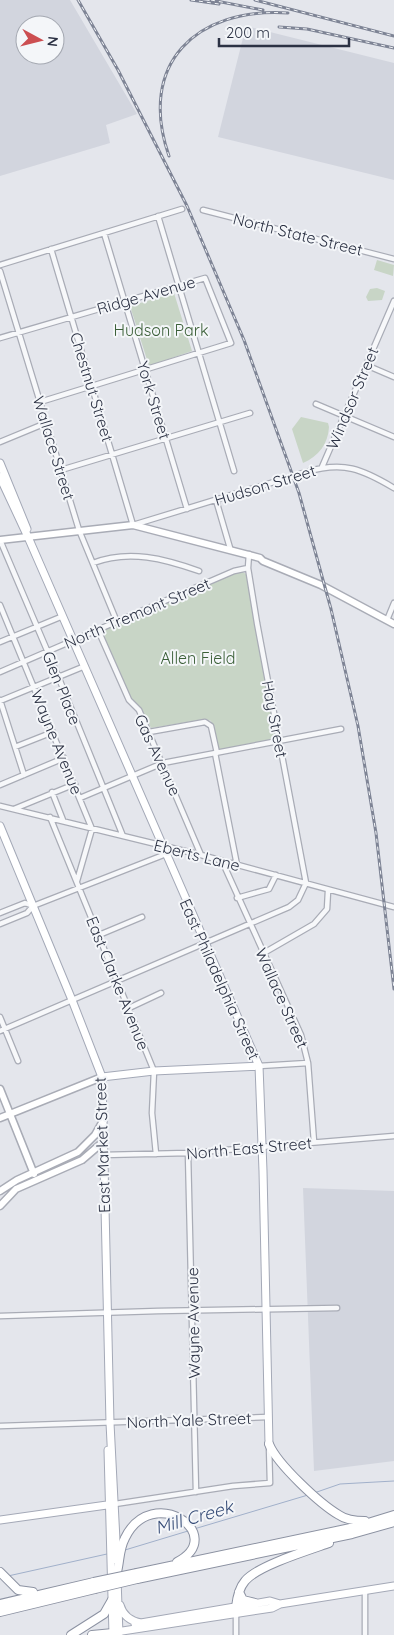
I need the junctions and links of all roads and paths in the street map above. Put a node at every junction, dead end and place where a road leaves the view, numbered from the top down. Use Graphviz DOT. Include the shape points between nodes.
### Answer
graph roads {
  1 [pos="182,209"];
  2 [pos="203,210"];
  3 [pos="158,216"];
  4 [pos="104,233"];
  5 [pos="51,249"];
  6 [pos="394,259"];
  7 [pos="0,265"];
  8 [pos="0,271"];
  9 [pos="179,286"];
  10 [pos="124,301"];
  11 [pos="394,301"];
  12 [pos="388,314"];
  13 [pos="394,316"];
  14 [pos="71,317"];
  15 [pos="18,332"];
  16 [pos="0,338"];
  17 [pos="199,353"];
  18 [pos="366,365"];
  19 [pos="145,369"];
  20 [pos="394,377"];
  21 [pos="92,386"];
  22 [pos="40,402"];
  23 [pos="316,404"];
  24 [pos="250,413"];
  25 [pos="344,416"];
  26 [pos="220,422"];
  27 [pos="46,423"];
  28 [pos="394,437"];
  29 [pos="166,438"];
  30 [pos="0,442"];
  31 [pos="112,454"];
  32 [pos="0,463"];
  33 [pos="322,467"];
  34 [pos="61,470"];
  35 [pos="234,471"];
  36 [pos="0,477"];
  37 [pos="394,488"];
  38 [pos="216,500"];
  39 [pos="187,509"];
  40 [pos="134,525"];
  41 [pos="79,530"];
  42 [pos="28,537"];
  43 [pos="0,540"];
  44 [pos="230,548"];
  45 [pos="248,554"];
  46 [pos="93,563"];
  47 [pos="248,568"];
  48 [pos="199,572"];
  49 [pos="394,603"];
  50 [pos="0,605"];
  51 [pos="63,616"];
  52 [pos="387,620"];
  53 [pos="117,622"];
  54 [pos="394,624"];
  55 [pos="37,627"];
  56 [pos="98,630"];
  57 [pos="14,636"];
  58 [pos="74,640"];
  59 [pos="0,642"];
  60 [pos="48,651"];
  61 [pos="24,661"];
  62 [pos="84,666"];
  63 [pos="0,672"];
  64 [pos="58,676"];
  65 [pos="34,686"];
  66 [pos="0,701"];
  67 [pos="341,729"];
  68 [pos="53,732"];
  69 [pos="149,732"];
  70 [pos="280,740"];
  71 [pos="15,747"];
  72 [pos="216,753"];
  73 [pos="64,758"];
  74 [pos="163,763"];
  75 [pos="24,775"];
  76 [pos="132,776"];
  77 [pos="75,784"];
  78 [pos="0,785"];
  79 [pos="103,788"];
  80 [pos="52,792"];
  81 [pos="80,798"];
  82 [pos="0,806"];
  83 [pos="14,809"];
  84 [pos="50,817"];
  85 [pos="63,820"];
  86 [pos="0,826"];
  87 [pos="92,829"];
  88 [pos="123,836"];
  89 [pos="162,846"];
  90 [pos="166,854"];
  91 [pos="201,855"];
  92 [pos="222,861"];
  93 [pos="237,865"];
  94 [pos="276,875"];
  95 [pos="76,881"];
  96 [pos="306,883"];
  97 [pos="79,888"];
  98 [pos="328,891"];
  99 [pos="238,898"];
  100 [pos="33,906"];
  101 [pos="394,907"];
  102 [pos="0,913"];
  103 [pos="142,917"];
  104 [pos="0,924"];
  105 [pos="249,924"];
  106 [pos="99,935"];
  107 [pos="206,944"];
  108 [pos="262,954"];
  109 [pos="118,980"];
  110 [pos="161,993"];
  111 [pos="72,1000"];
  112 [pos="129,1008"];
  113 [pos="0,1017"];
  114 [pos="2,1030"];
  115 [pos="90,1043"];
  116 [pos="18,1061"];
  117 [pos="308,1063"];
  118 [pos="258,1066"];
  119 [pos="154,1072"];
  120 [pos="110,1076"];
  121 [pos="102,1077"];
  122 [pos="0,1089"];
  123 [pos="10,1114"];
  124 [pos="0,1118"];
  125 [pos="103,1121"];
  126 [pos="394,1136"];
  127 [pos="102,1142"];
  128 [pos="314,1142"];
  129 [pos="262,1146"];
  130 [pos="188,1153"];
  131 [pos="103,1154"];
  132 [pos="156,1154"];
  133 [pos="33,1172"];
  134 [pos="36,1180"];
  135 [pos="0,1191"];
  136 [pos="0,1206"];
  137 [pos="336,1308"];
  138 [pos="266,1309"];
  139 [pos="194,1310"];
  140 [pos="107,1313"];
  141 [pos="0,1316"];
  142 [pos="268,1417"];
  143 [pos="195,1419"];
  144 [pos="110,1423"];
  145 [pos="0,1426"];
  146 [pos="269,1444"];
  147 [pos="196,1492"];
  148 [pos="112,1505"];
  149 [pos="394,1515"];
  150 [pos="0,1520"];
  151 [pos="379,1520"];
  152 [pos="394,1522"];
  153 [pos="352,1534"];
  154 [pos="116,1547"];
  155 [pos="171,1566"];
  156 [pos="0,1572"];
  157 [pos="117,1572"];
  158 [pos="137,1576"];
  159 [pos="94,1585"];
  160 [pos="394,1586"];
  161 [pos="60,1589"];
  162 [pos="365,1590"];
  163 [pos="239,1592"];
  164 [pos="115,1599"];
  165 [pos="255,1603"];
  166 [pos="0,1604"];
  167 [pos="280,1604"];
  168 [pos="236,1610"];
  169 [pos="0,1612"];
  170 [pos="144,1623"];
  171 [pos="116,1632"];
  172 [pos="70,1635"];
  173 [pos="92,1635"];
  174 [pos="236,1635"];
  175 [pos="365,1635"];
  1 -- 3 [label="street"];
  2 -- 6 [label="street, North State Street"];
  3 -- 4 [label="street"];
  3 -- 9 [label="street"];
  4 -- 5 [label="street"];
  4 -- 10 [label="street, York Street"];
  5 -- 7 [label="street"];
  5 -- 14 [label="street, Chestnut Street"];
  8 -- 15 [label="street, Wallace Street"];
  9 -- 10 [label="street, Ridge Avenue"];
  9 -- 17 [label="street"];
  9 -- 17 [label="street, Ridge Avenue" via="205,278 231,342"];
  10 -- 14 [label="street, Ridge Avenue"];
  10 -- 19 [label="street, York Street"];
  11 -- 12 [label="street, Windsor Street"];
  12 -- 13 [label="street"];
  12 -- 18 [label="street, Windsor Street"];
  14 -- 15 [label="street, Ridge Avenue"];
  14 -- 21 [label="street, Chestnut Street"];
  15 -- 16 [label="street, Ridge Avenue"];
  15 -- 22 [label="street, Wallace Street"];
  17 -- 19 [label="street"];
  17 -- 26 [label="street"];
  18 -- 20 [label="street"];
  18 -- 25 [label="street, Windsor Street"];
  19 -- 21 [label="street"];
  19 -- 29 [label="street, York Street"];
  21 -- 22 [label="street"];
  21 -- 31 [label="street, Chestnut Street"];
  22 -- 27 [label="street, Wallace Street"];
  23 -- 25 [label="street"];
  24 -- 26 [label="street"];
  25 -- 28 [label="street"];
  25 -- 33 [label="street, Windsor Street"];
  26 -- 29 [label="street"];
  26 -- 35 [label="street"];
  27 -- 30 [label="street"];
  27 -- 34 [label="street, Wallace Street"];
  29 -- 31 [label="street"];
  29 -- 39 [label="street, York Street"];
  31 -- 34 [label="street"];
  31 -- 40 [label="street, Chestnut Street"];
  32 -- 42 [label="main road, East Philadelphia Street"];
  33 -- 37 [label="street, Hudson Street" via="356,468"];
  33 -- 38 [label="street, Hudson Street, bridge"];
  34 -- 41 [label="street, Wallace Street"];
  36 -- 42 [label="main road, East Philadelphia Street"];
  38 -- 39 [label="street, Hudson Street"];
  38 -- 44 [label="street"];
  39 -- 40 [label="street, Hudson Street"];
  40 -- 41 [label="main road"];
  40 -- 44 [label="main road"];
  41 -- 42 [label="main road"];
  41 -- 46 [label="street, Wallace Street"];
  42 -- 43 [label="main road"];
  42 -- 51 [label="main road, East Philadelphia Street"];
  43 -- 55 [label="street, Glen Place"];
  44 -- 45 [label="main road"];
  45 -- 47 [label="street, Hay Street"];
  45 -- 52 [label="main road" via="326,588"];
  46 -- 48 [label="street" via="113,556 146,556"];
  46 -- 53 [label="street, Wallace Street"];
  47 -- 53 [label="street, North Tremont Street" via="234,571"];
  47 -- 70 [label="street, Hay Street"];
  49 -- 52 [label="street"];
  50 -- 57 [label="street, Wayne Avenue"];
  51 -- 55 [label="street"];
  51 -- 58 [label="main road, East Philadelphia Street"];
  52 -- 54 [label="main road"];
  53 -- 56 [label="street, North Tremont Street"];
  55 -- 57 [label="street"];
  55 -- 60 [label="street, Glen Place"];
  56 -- 58 [label="street, North Tremont Street"];
  56 -- 69 [label="street, Gas Avenue" via="129,700 139,710"];
  57 -- 59 [label="street"];
  57 -- 61 [label="street, Wayne Avenue"];
  58 -- 60 [label="street, North Tremont Street"];
  58 -- 62 [label="main road, East Philadelphia Street"];
  60 -- 61 [label="street, North Tremont Street"];
  60 -- 64 [label="street, Glen Place"];
  61 -- 63 [label="street, North Tremont Street"];
  61 -- 65 [label="street, Wayne Avenue"];
  62 -- 64 [label="street"];
  62 -- 76 [label="main road, East Philadelphia Street"];
  64 -- 65 [label="street"];
  64 -- 79 [label="street, Glen Place"];
  65 -- 66 [label="street"];
  65 -- 68 [label="street, Wayne Avenue"];
  66 -- 71 [label="street"];
  67 -- 70 [label="street"];
  68 -- 71 [label="street"];
  68 -- 73 [label="street, Wayne Avenue"];
  69 -- 72 [label="street" via="205,722 211,726"];
  69 -- 74 [label="street, Gas Avenue"];
  70 -- 72 [label="street"];
  70 -- 96 [label="street, Hay Street"];
  71 -- 75 [label="street"];
  72 -- 74 [label="street"];
  72 -- 93 [label="street"];
  73 -- 75 [label="street"];
  73 -- 77 [label="street, Wayne Avenue"];
  74 -- 76 [label="street"];
  74 -- 91 [label="street, Gas Avenue"];
  75 -- 78 [label="street"];
  76 -- 79 [label="street"];
  76 -- 89 [label="main road, East Philadelphia Street"];
  77 -- 80 [label="street"];
  77 -- 81 [label="street, Wayne Avenue"];
  79 -- 81 [label="street"];
  79 -- 88 [label="street, Glen Place"];
  80 -- 83 [label="street"];
  80 -- 85 [label="street"];
  81 -- 87 [label="street, Wayne Avenue"];
  82 -- 83 [label="street, Eberts Lane"];
  83 -- 84 [label="street, Eberts Lane"];
  84 -- 85 [label="street, Eberts Lane"];
  84 -- 95 [label="street, East Clarke Avenue"];
  85 -- 87 [label="street, Eberts Lane"];
  86 -- 100 [label="main road, East Market Street"];
  87 -- 88 [label="street, Eberts Lane"];
  87 -- 95 [label="street"];
  88 -- 89 [label="street, Eberts Lane"];
  89 -- 90 [label="main road, East Philadelphia Street"];
  89 -- 91 [label="street, Eberts Lane"];
  90 -- 97 [label="street"];
  90 -- 107 [label="main road, East Philadelphia Street"];
  91 -- 92 [label="street, Eberts Lane"];
  92 -- 93 [label="street, Eberts Lane"];
  92 -- 99 [label="street, Wallace Street"];
  93 -- 94 [label="street, Eberts Lane"];
  94 -- 96 [label="street, Eberts Lane"];
  94 -- 99 [label="street" via="269,889"];
  95 -- 97 [label="street, East Clarke Avenue"];
  96 -- 98 [label="street, Eberts Lane"];
  96 -- 105 [label="street" via="298,900 289,907"];
  97 -- 100 [label="street"];
  97 -- 106 [label="street, East Clarke Avenue"];
  98 -- 101 [label="street, Eberts Lane"];
  98 -- 108 [label="street" via="327,909 314,924"];
  99 -- 105 [label="street, Wallace Street"];
  100 -- 102 [label="street" via="24,903"];
  100 -- 104 [label="street" via="27,913"];
  100 -- 111 [label="main road, East Market Street"];
  103 -- 106 [label="street"];
  105 -- 107 [label="street"];
  105 -- 108 [label="street, Wallace Street"];
  106 -- 109 [label="street, East Clarke Avenue"];
  107 -- 109 [label="street"];
  107 -- 118 [label="main road, East Philadelphia Street"];
  108 -- 117 [label="street, Wallace Street" via="301,1035"];
  109 -- 111 [label="street"];
  109 -- 112 [label="street, East Clarke Avenue"];
  110 -- 112 [label="street"];
  111 -- 114 [label="street"];
  111 -- 115 [label="main road, East Market Street"];
  112 -- 119 [label="street, East Clarke Avenue"];
  113 -- 114 [label="street"];
  114 -- 116 [label="street"];
  115 -- 120 [label="main road"];
  115 -- 121 [label="main road, East Market Street"];
  117 -- 118 [label="street"];
  117 -- 128 [label="street, Wallace Street"];
  118 -- 119 [label="main road"];
  118 -- 129 [label="main road, East Philadelphia Street"];
  119 -- 120 [label="main road"];
  119 -- 132 [label="street, East Clarke Avenue" via="152,1114"];
  120 -- 121 [label="main road"];
  121 -- 123 [label="main road"];
  121 -- 125 [label="main road, East Market Street"];
  122 -- 123 [label="main road"];
  123 -- 124 [label="main road"];
  123 -- 133 [label="main road"];
  125 -- 127 [label="main road, East Market Street"];
  125 -- 133 [label="main road" via="95,1136 78,1152"];
  126 -- 128 [label="street, North East Street"];
  127 -- 131 [label="main road, East Market Street"];
  127 -- 134 [label="main road" via="82,1160"];
  128 -- 129 [label="street, North East Street"];
  129 -- 130 [label="street, North East Street"];
  129 -- 138 [label="main road, East Philadelphia Street"];
  130 -- 132 [label="street, North East Street"];
  130 -- 139 [label="street, Wayne Avenue"];
  131 -- 132 [label="street, North East Street"];
  131 -- 140 [label="main road, East Market Street"];
  133 -- 134 [label="main road"];
  133 -- 135 [label="main road"];
  134 -- 136 [label="main road" via="16,1189"];
  137 -- 138 [label="street"];
  138 -- 139 [label="street"];
  138 -- 142 [label="main road, East Philadelphia Street"];
  139 -- 140 [label="street"];
  139 -- 143 [label="street, Wayne Avenue"];
  140 -- 141 [label="street"];
  140 -- 144 [label="main road, East Market Street"];
  142 -- 143 [label="street, North Yale Street"];
  142 -- 146 [label="main road, East Philadelphia Street"];
  143 -- 144 [label="street, North Yale Street"];
  143 -- 147 [label="street, Wayne Avenue"];
  144 -- 145 [label="street, North Yale Street"];
  144 -- 148 [label="main road, East Market Street" via="108,1454"];
  146 -- 147 [label="street, East Philadelphia Street" via="270,1483"];
  146 -- 151 [label="highway" via="279,1462 329,1508 351,1520"];
  147 -- 148 [label="street"];
  148 -- 150 [label="main road"];
  148 -- 154 [label="main road, East Market Street"];
  149 -- 151 [label="highway"];
  151 -- 155 [label="highway"];
  152 -- 153 [label="highway"];
  153 -- 158 [label="highway"];
  153 -- 163 [label="highway" via="279,1561 246,1580"];
  154 -- 155 [label="highway" via="131,1528 146,1517 165,1513 178,1516 191,1527 194,1536 190,1554"];
  154 -- 157 [label="main road, East Market Street"];
  154 -- 157 [label="highway"];
  154 -- 164 [label="main road, East Market Street" via="110,1564"];
  155 -- 158 [label="highway"];
  156 -- 161 [label="highway" via="13,1587 28,1593"];
  157 -- 164 [label="main road, East Market Street"];
  158 -- 159 [label="highway, bridge"];
  159 -- 161 [label="highway"];
  159 -- 169 [label="highway"];
  160 -- 162 [label="main road"];
  161 -- 166 [label="highway"];
  162 -- 167 [label="main road"];
  162 -- 175 [label="street"];
  163 -- 165 [label="highway" via="243,1600"];
  163 -- 168 [label="highway"];
  164 -- 170 [label="main road" via="126,1616"];
  164 -- 171 [label="main road, East Market Street"];
  164 -- 172 [label="highway" via="104,1614"];
  165 -- 167 [label="main road" via="270,1601"];
  165 -- 168 [label="main road"];
  167 -- 168 [label="main road" via="272,1608"];
  168 -- 170 [label="main road"];
  168 -- 171 [label="main road"];
  168 -- 174 [label="street"];
  170 -- 171 [label="main road"];
  171 -- 173 [label="highway"];
}
